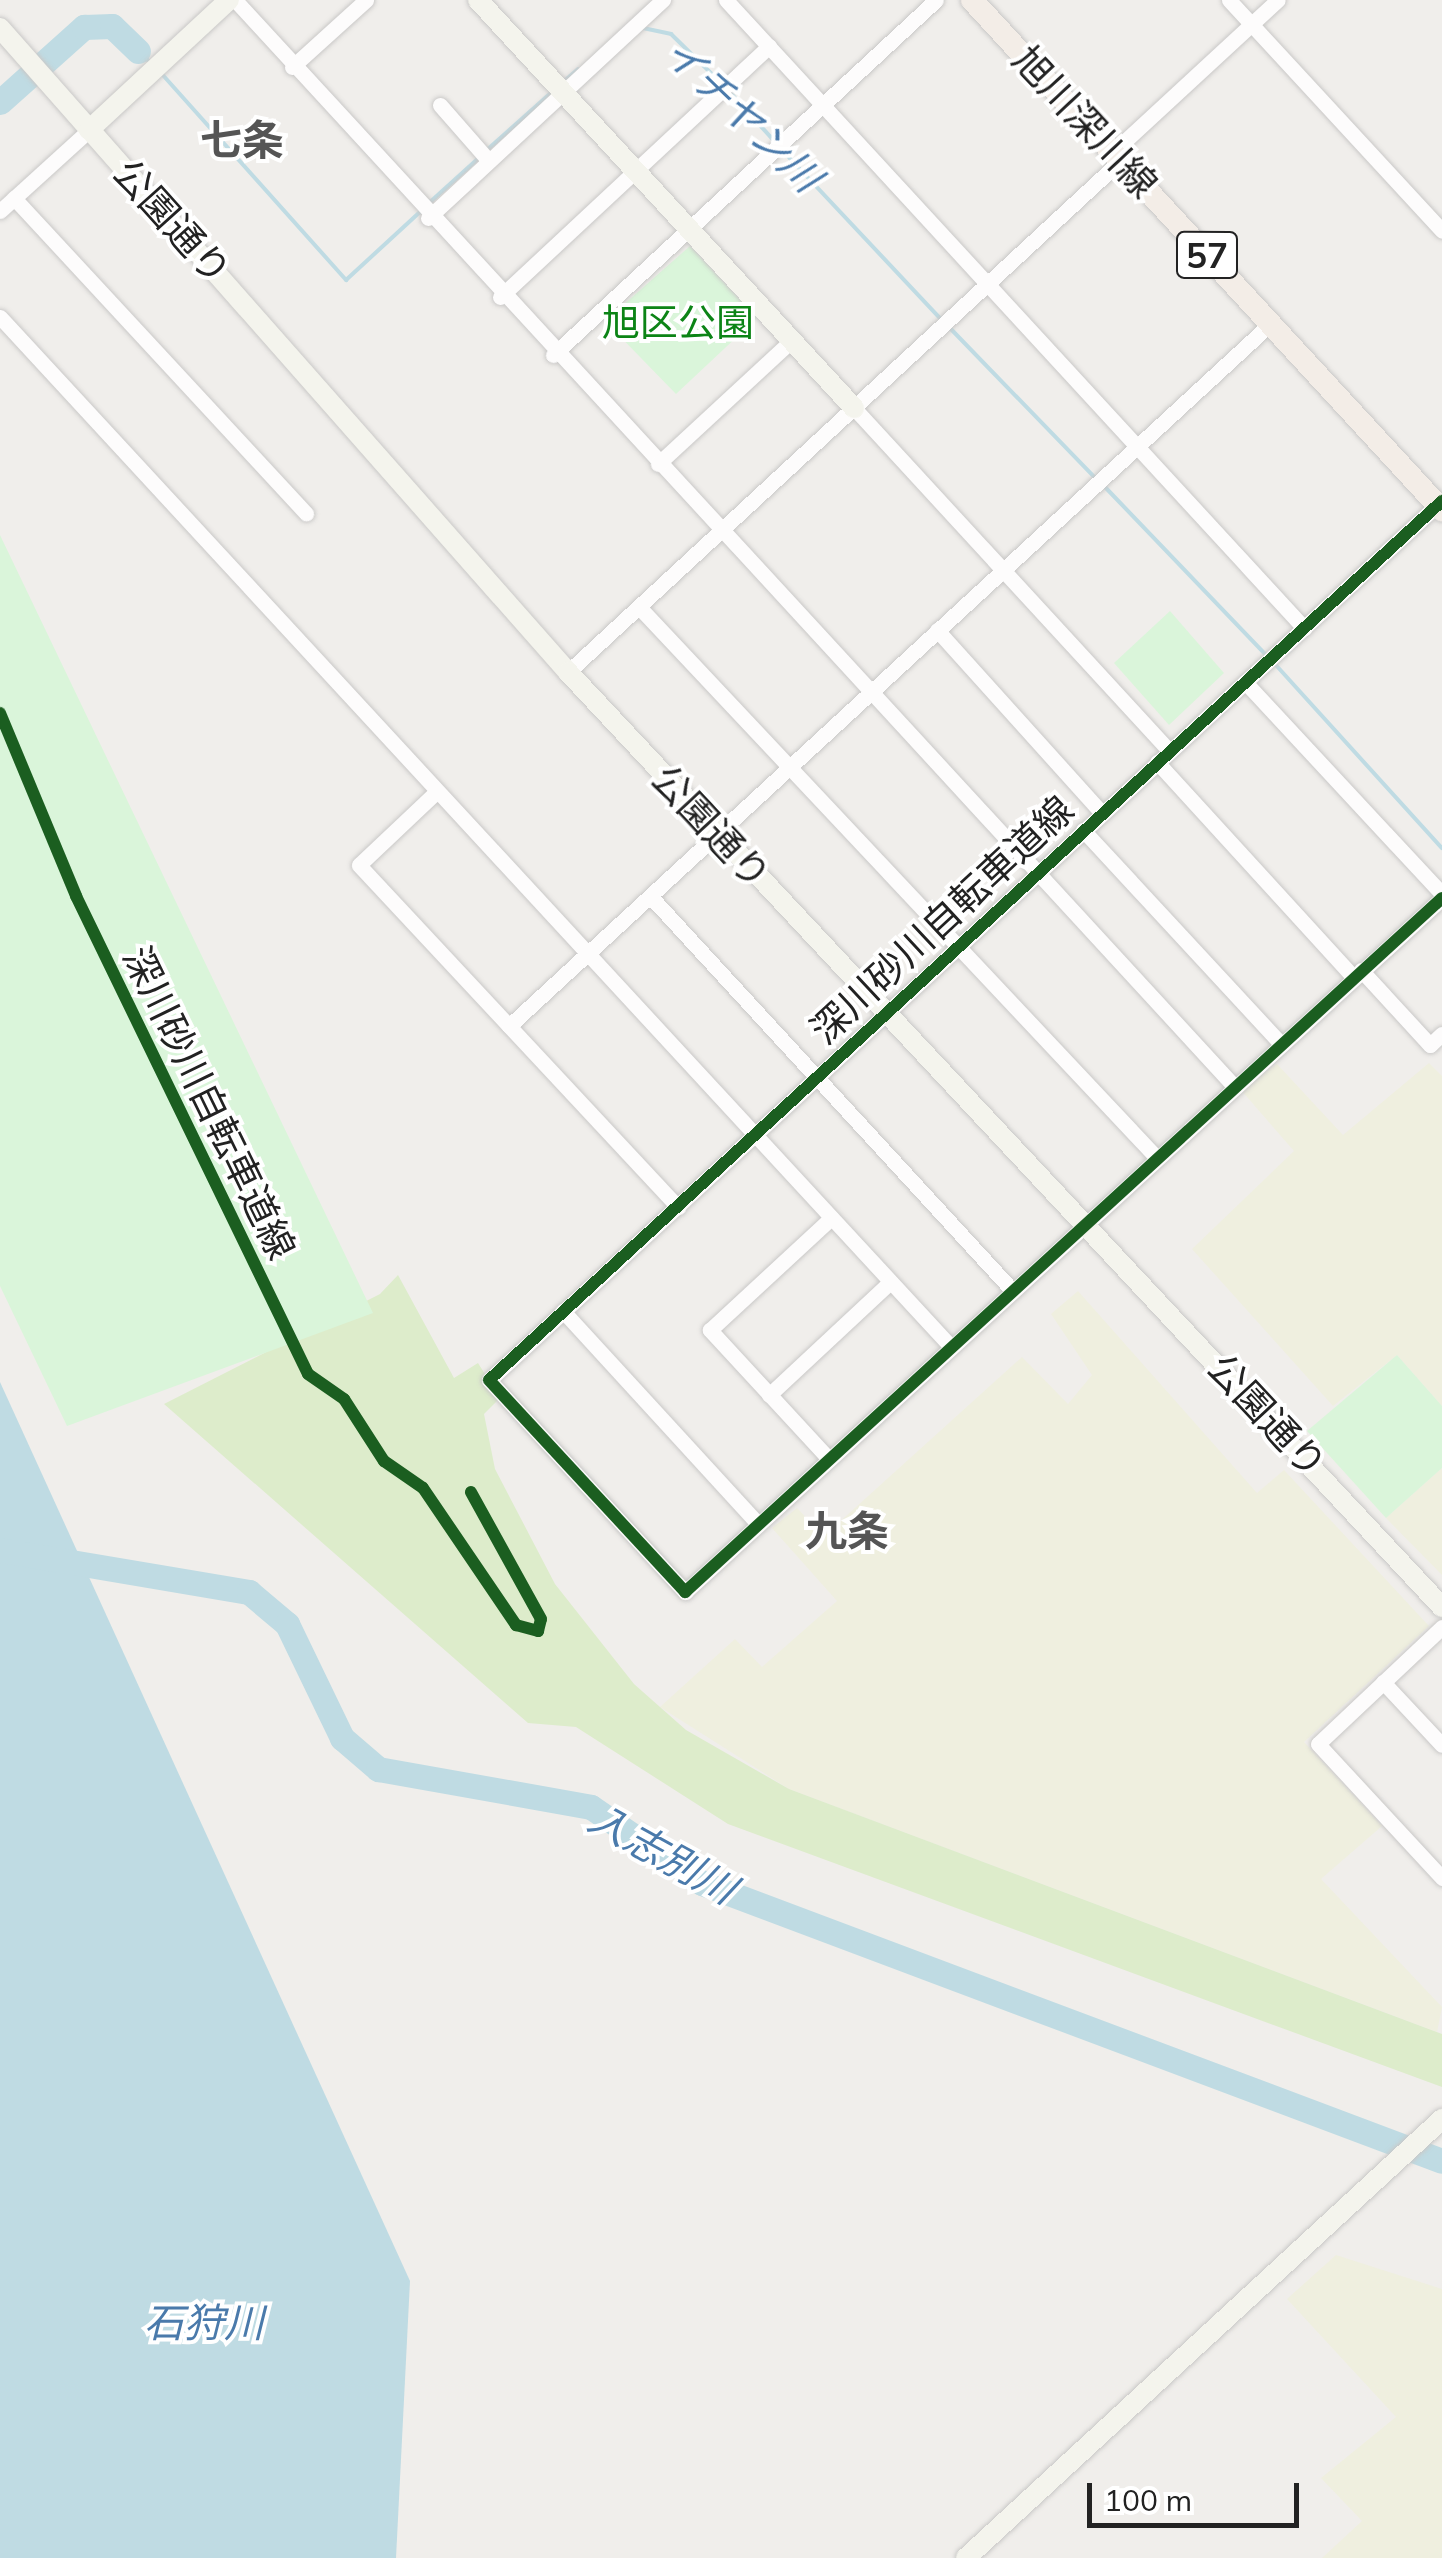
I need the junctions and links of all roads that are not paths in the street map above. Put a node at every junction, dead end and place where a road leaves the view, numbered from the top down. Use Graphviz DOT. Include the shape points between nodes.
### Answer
graph roads {
  1 [pos="232,0"];
  2 [pos="366,0"];
  3 [pos="478,0"];
  4 [pos="663,0"];
  5 [pos="726,0"];
  6 [pos="936,0"];
  7 [pos="972,0"];
  8 [pos="1229,0"];
  9 [pos="1278,0"];
  10 [pos="1252,25"];
  11 [pos="0,28"];
  12 [pos="769,46"];
  13 [pos="292,67"];
  14 [pos="563,93"];
  15 [pos="440,105"];
  16 [pos="823,106"];
  17 [pos="88,130"];
  18 [pos="1117,157"];
  19 [pos="489,161"];
  20 [pos="635,171"];
  21 [pos="14,198"];
  22 [pos="0,211"];
  23 [pos="428,218"];
  24 [pos="688,229"];
  25 [pos="1442,232"];
  26 [pos="989,285"];
  27 [pos="500,297"];
  28 [pos="0,317"];
  29 [pos="1270,323"];
  30 [pos="791,341"];
  31 [pos="553,355"];
  32 [pos="854,408"];
  33 [pos="1137,447"];
  34 [pos="658,464"];
  35 [pos="1440,505"];
  36 [pos="306,513"];
  37 [pos="720,531"];
  38 [pos="1004,568"];
  39 [pos="638,607"];
  40 [pos="1304,628"];
  41 [pos="937,630"];
  42 [pos="568,672"];
  43 [pos="1245,682"];
  44 [pos="869,691"];
  45 [pos="1163,757"];
  46 [pos="787,769"];
  47 [pos="434,794"];
  48 [pos="1102,812"];
  49 [pos="1083,830"];
  50 [pos="718,835"];
  51 [pos="1038,873"];
  52 [pos="1442,896"];
  53 [pos="651,897"];
  54 [pos="956,947"];
  55 [pos="585,956"];
  56 [pos="1357,974"];
  57 [pos="886,1014"];
  58 [pos="508,1026"];
  59 [pos="1442,1034"];
  60 [pos="1280,1044"];
  61 [pos="818,1077"];
  62 [pos="1234,1086"];
  63 [pos="754,1137"];
  64 [pos="1156,1157"];
  65 [pos="678,1207"];
  66 [pos="831,1218"];
  67 [pos="1086,1221"];
  68 [pos="890,1282"];
  69 [pos="1012,1290"];
  70 [pos="563,1311"];
  71 [pos="951,1347"];
  72 [pos="769,1395"];
  73 [pos="829,1459"];
  74 [pos="758,1524"];
  75 [pos="1442,1607"];
  76 [pos="1442,1628"];
  77 [pos="1383,1682"];
  78 [pos="1442,1745"];
  79 [pos="1442,1878"];
  80 [pos="1442,2118"];
  81 [pos="966,2558"];
  1 -- 13 [label="street"];
  1 -- 17 [label="street"];
  2 -- 13 [label="street"];
  3 -- 14 [label="street"];
  4 -- 14 [label="street"];
  5 -- 12 [label="street"];
  6 -- 16 [label="street"];
  7 -- 18 [label="main road, 旭川深川線 / 57"];
  8 -- 10 [label="street"];
  9 -- 10 [label="street"];
  10 -- 18 [label="street"];
  10 -- 25 [label="street"];
  11 -- 17 [label="street, 公園通り"];
  12 -- 16 [label="street"];
  12 -- 20 [label="street"];
  13 -- 23 [label="street"];
  14 -- 19 [label="street"];
  14 -- 20 [label="street"];
  15 -- 19 [label="street"];
  16 -- 24 [label="street"];
  16 -- 26 [label="street"];
  17 -- 21 [label="street"];
  17 -- 42 [label="street, 公園通り"];
  18 -- 26 [label="street"];
  18 -- 29 [label="main road, 旭川深川線 / 57"];
  19 -- 23 [label="street"];
  20 -- 24 [label="street"];
  20 -- 27 [label="street"];
  21 -- 22 [label="street"];
  21 -- 36 [label="street"];
  23 -- 27 [label="street"];
  24 -- 30 [label="street"];
  24 -- 31 [label="street"];
  26 -- 32 [label="street"];
  26 -- 33 [label="street"];
  27 -- 31 [label="street"];
  28 -- 47 [label="street"];
  29 -- 33 [label="street"];
  29 -- 35 [label="main road, 旭川深川線 / 57"];
  30 -- 32 [label="street"];
  30 -- 34 [label="street"];
  31 -- 34 [label="street"];
  32 -- 37 [label="street"];
  32 -- 38 [label="street"];
  33 -- 38 [label="street"];
  33 -- 40 [label="street"];
  34 -- 37 [label="street"];
  35 -- 40 [label="street, 深川砂川自転車道線"];
  37 -- 39 [label="street"];
  37 -- 44 [label="street"];
  38 -- 41 [label="street"];
  38 -- 45 [label="street"];
  39 -- 42 [label="street"];
  39 -- 46 [label="street"];
  40 -- 43 [label="street, 深川砂川自転車道線"];
  41 -- 44 [label="street"];
  41 -- 48 [label="street"];
  42 -- 50 [label="street, 公園通り"];
  43 -- 45 [label="street, 深川砂川自転車道線"];
  43 -- 52 [label="street"];
  44 -- 46 [label="street"];
  44 -- 51 [label="street"];
  45 -- 48 [label="street, 深川砂川自転車道線"];
  45 -- 56 [label="street"];
  46 -- 50 [label="street"];
  46 -- 54 [label="street"];
  47 -- 55 [label="street"];
  47 -- 58 [label="street" via="359,864"];
  48 -- 49 [label="street, 深川砂川自転車道線"];
  49 -- 51 [label="street, 深川砂川自転車道線"];
  49 -- 60 [label="street"];
  50 -- 53 [label="street"];
  50 -- 57 [label="street, 公園通り"];
  51 -- 54 [label="street, 深川砂川自転車道線"];
  51 -- 62 [label="street"];
  52 -- 56 [label="street"];
  53 -- 55 [label="street"];
  53 -- 61 [label="street"];
  54 -- 57 [label="street, 深川砂川自転車道線"];
  54 -- 64 [label="street"];
  55 -- 58 [label="street"];
  55 -- 63 [label="street"];
  56 -- 59 [label="street" via="1430,1045"];
  56 -- 60 [label="street"];
  57 -- 61 [label="street, 深川砂川自転車道線"];
  57 -- 67 [label="street, 公園通り"];
  58 -- 65 [label="street"];
  60 -- 62 [label="street"];
  61 -- 63 [label="street, 深川砂川自転車道線"];
  61 -- 69 [label="street"];
  62 -- 64 [label="street"];
  63 -- 65 [label="street, 深川砂川自転車道線"];
  63 -- 66 [label="street"];
  64 -- 67 [label="street"];
  65 -- 70 [label="street, 深川砂川自転車道線"];
  66 -- 68 [label="street"];
  66 -- 72 [label="street" via="710,1330"];
  67 -- 69 [label="street"];
  67 -- 75 [label="street, 公園通り"];
  68 -- 71 [label="street"];
  68 -- 72 [label="street"];
  69 -- 71 [label="street"];
  70 -- 74 [label="street"];
  70 -- 74 [label="street, 深川砂川自転車道線" via="489,1380 685,1592"];
  71 -- 73 [label="street"];
  72 -- 73 [label="street"];
  73 -- 74 [label="street"];
  76 -- 77 [label="street"];
  77 -- 78 [label="street"];
  77 -- 79 [label="street" via="1318,1744"];
  80 -- 81 [label="street"];
}
